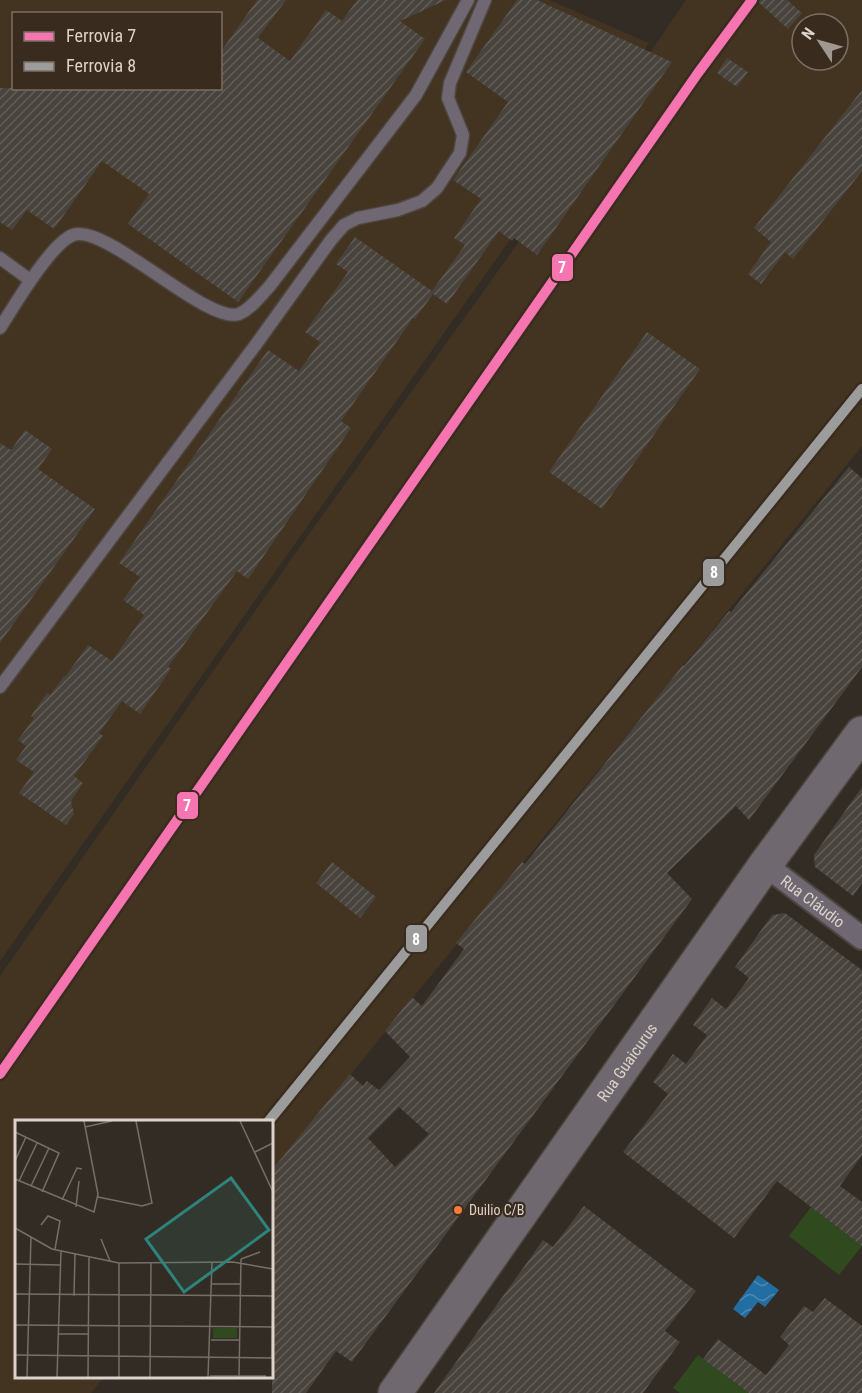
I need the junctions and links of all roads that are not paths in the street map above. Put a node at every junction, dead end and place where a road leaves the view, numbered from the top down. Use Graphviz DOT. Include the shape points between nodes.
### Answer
graph roads {
  1 [pos="468,0"];
  2 [pos="485,0"];
  3 [pos="0,258"];
  4 [pos="30,280"];
  5 [pos="0,328"];
  6 [pos="0,687"];
  7 [pos="862,733"];
  8 [pos="765,865"];
  9 [pos="862,938"];
  10 [pos="395,1393"];
  1 -- 4 [label="lane" via="416,95 249,308 236,315 219,312 88,234 73,235 61,244"];
  2 -- 6 [label="lane" via="450,83 448,98 463,135 460,153 437,188 422,201 344,225"];
  3 -- 4 [label="lane"];
  4 -- 5 [label="lane"];
  7 -- 8 [label="main road, Rua Guaicurus"];
  8 -- 9 [label="street, Rua Cláudio"];
  8 -- 10 [label="main road, Rua Guaicurus"];
}
